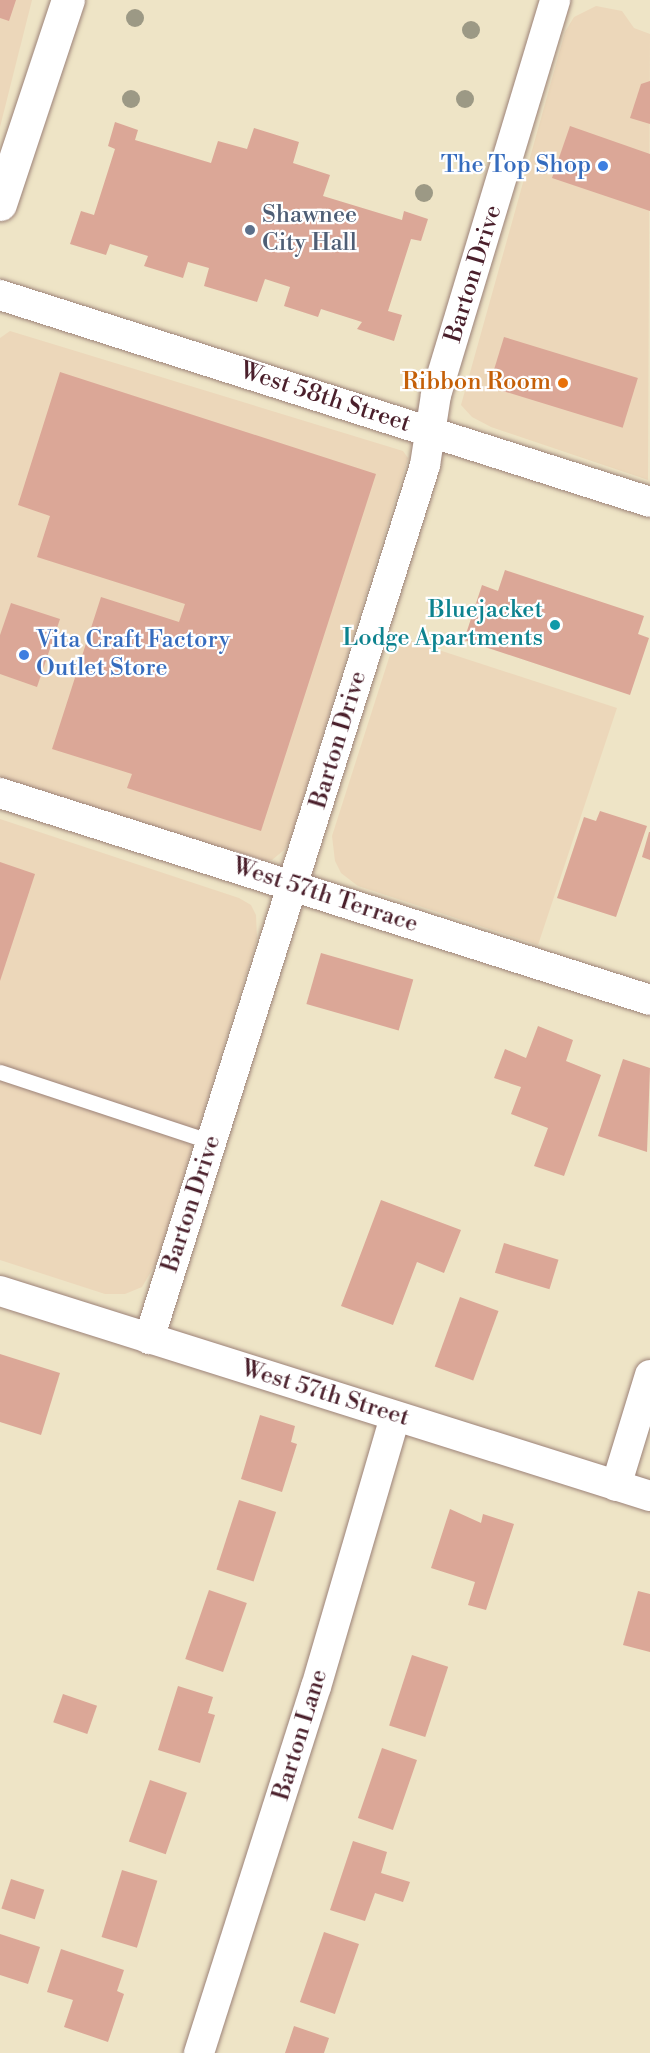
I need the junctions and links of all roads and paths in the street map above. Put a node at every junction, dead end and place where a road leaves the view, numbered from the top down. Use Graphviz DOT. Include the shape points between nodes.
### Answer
graph roads {
  1 [pos="68,0"];
  2 [pos="555,0"];
  3 [pos="0,204"];
  4 [pos="0,295"];
  5 [pos="430,431"];
  6 [pos="650,502"];
  7 [pos="0,793"];
  8 [pos="294,886"];
  9 [pos="650,1000"];
  10 [pos="0,1072"];
  11 [pos="212,1142"];
  12 [pos="0,1291"];
  13 [pos="149,1339"];
  14 [pos="650,1375"];
  15 [pos="395,1416"];
  16 [pos="616,1486"];
  17 [pos="650,1496"];
  18 [pos="199,2053"];
  1 -- 3 [label="main road"];
  2 -- 5 [label="street, Barton Drive" via="436,395"];
  4 -- 5 [label="street, West 58th Street"];
  5 -- 6 [label="street, West 58th Street"];
  5 -- 8 [label="street, Barton Drive" via="424,465"];
  7 -- 8 [label="street, West 57th Terrace"];
  8 -- 9 [label="street, West 57th Terrace"];
  8 -- 11 [label="street, Barton Drive"];
  10 -- 11 [label="lane"];
  11 -- 13 [label="street, Barton Drive"];
  12 -- 13 [label="street, West 57th Street"];
  13 -- 15 [label="street, West 57th Street"];
  14 -- 16 [label="street"];
  15 -- 16 [label="street, West 57th Street"];
  15 -- 18 [label="street, Barton Lane" via="313,1698"];
  16 -- 17 [label="street, West 57th Street"];
}
